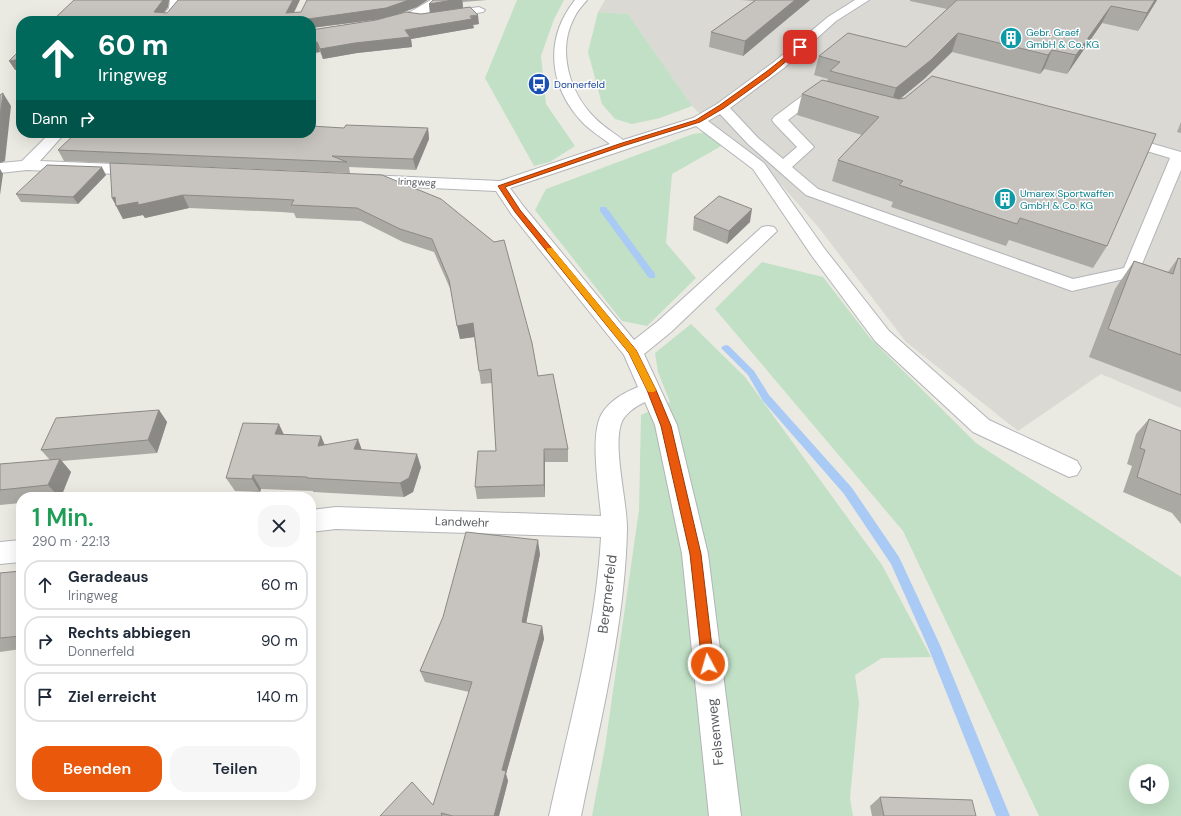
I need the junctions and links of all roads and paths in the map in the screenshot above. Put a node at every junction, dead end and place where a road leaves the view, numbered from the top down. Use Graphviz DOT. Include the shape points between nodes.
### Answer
graph roads {
  1 [pos="176,0"];
  2 [pos="437,0"];
  3 [pos="580,0"];
  4 [pos="863,0"];
  5 [pos="479,10"];
  6 [pos="168,16"];
  7 [pos="404,18"];
  8 [pos="378,23"];
  9 [pos="843,101"];
  10 [pos="722,106"];
  11 [pos="698,121"];
  12 [pos="1104,134"];
  13 [pos="53,138"];
  14 [pos="621,145"];
  15 [pos="27,165"];
  16 [pos="783,167"];
  17 [pos="0,168"];
  18 [pos="151,171"];
  19 [pos="353,179"];
  20 [pos="501,186"];
  21 [pos="768,231"];
  22 [pos="633,352"];
  23 [pos="651,390"];
  24 [pos="1069,468"];
  25 [pos="316,520"];
  26 [pos="614,527"];
  27 [pos="16,551"];
  28 [pos="0,553"];
  29 [pos="565,816"];
  30 [pos="725,816"];
  1 -- 6 [label="street"];
  2 -- 7 [label="street" via="429,7"];
  3 -- 14 [label="street" via="561,36 560,55 564,82 572,100 590,122"];
  4 -- 10 [label="street" via="832,19 779,65"];
  5 -- 7 [label="street" via="422,19"];
  7 -- 8 [label="street"];
  9 -- 16 [label="street" via="815,93 780,120 806,147"];
  10 -- 11 [label="street"];
  10 -- 16 [label="street" via="753,140"];
  11 -- 14 [label="street"];
  11 -- 24 [label="street" via="759,166 818,252 882,336 981,426"];
  12 -- 16 [label="street" via="1179,156 1131,272 1072,285 812,192"];
  13 -- 15 [label="street"];
  14 -- 20 [label="street"];
  15 -- 17 [label="street"];
  15 -- 18 [label="street"];
  19 -- 20 [label="street, Iringweg"];
  20 -- 22 [label="street" via="518,211"];
  21 -- 22 [label="street" via="664,327"];
  22 -- 23 [label="street"];
  23 -- 26 [label="street, Bergmerfeld" via="627,401 610,420 607,441"];
  23 -- 30 [label="street, Felsenweg" via="666,426 695,554"];
  25 -- 26 [label="street, Landwehr" via="336,518"];
  26 -- 29 [label="street, Bergmerfeld" via="612,574 596,668"];
  27 -- 28 [label="street"];
}
